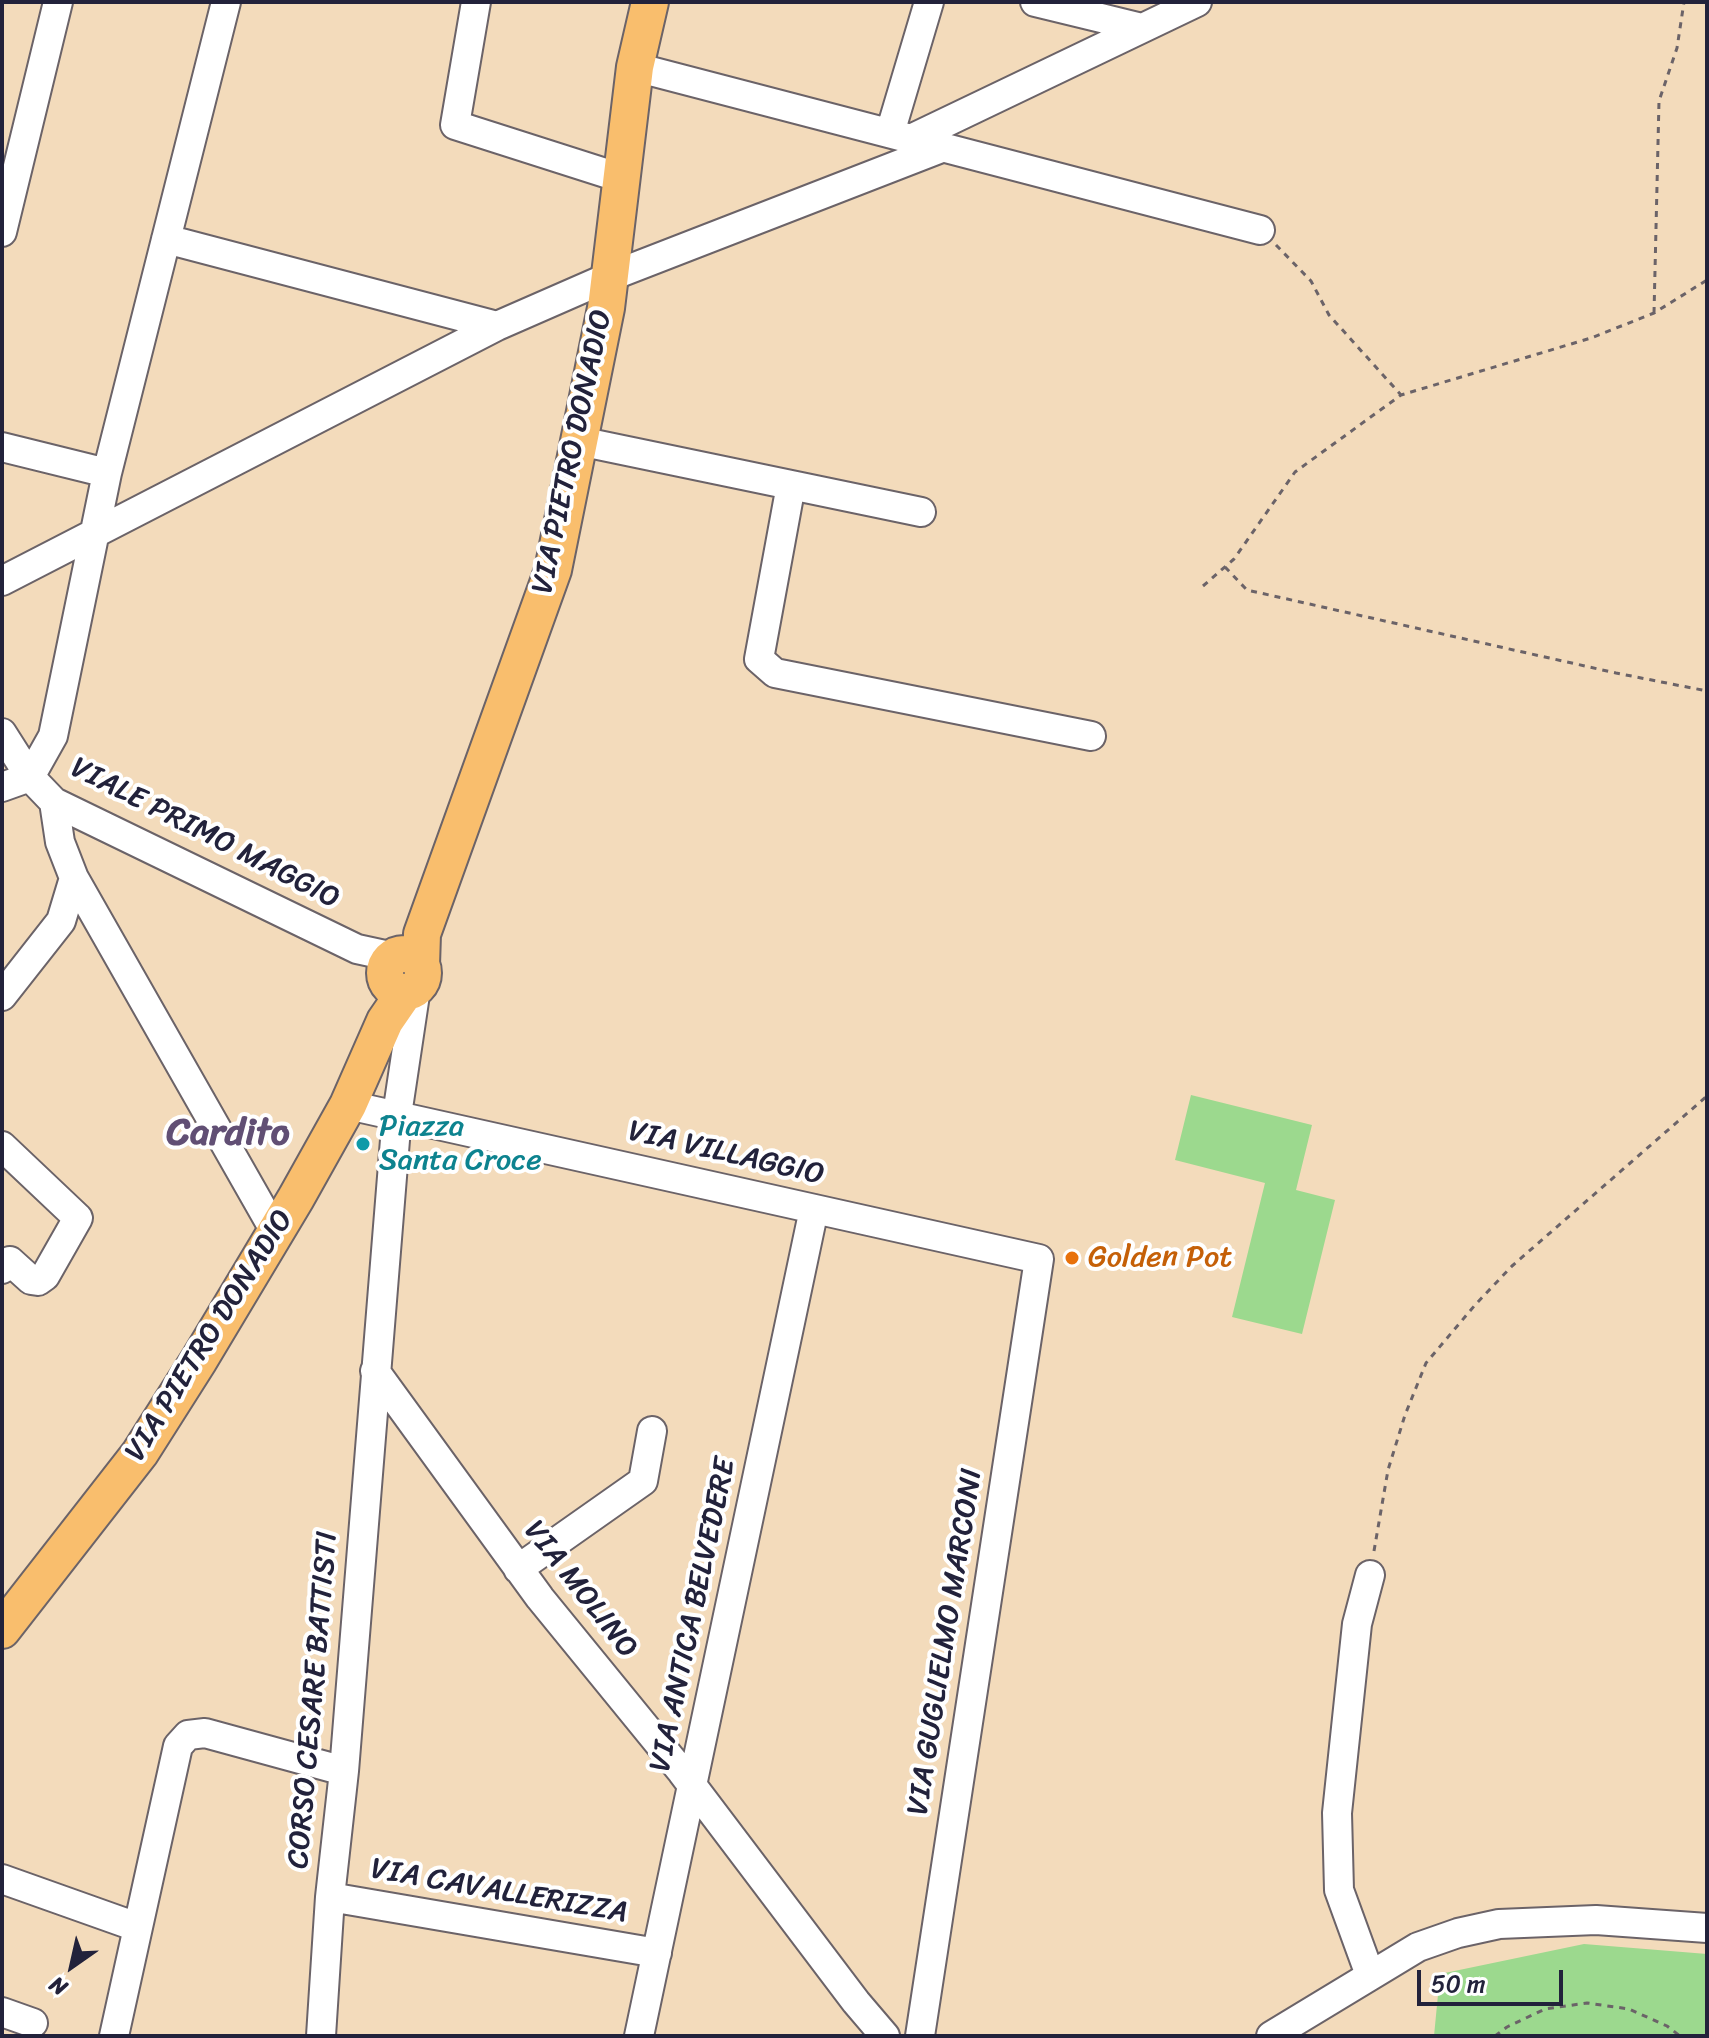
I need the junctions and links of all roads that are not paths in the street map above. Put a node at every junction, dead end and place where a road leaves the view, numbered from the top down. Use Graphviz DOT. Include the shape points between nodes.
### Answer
graph roads {
  1 [pos="58,2"];
  2 [pos="226,2"];
  3 [pos="476,2"];
  4 [pos="650,2"];
  5 [pos="929,2"];
  6 [pos="1035,2"];
  7 [pos="1197,2"];
  8 [pos="1142,28"];
  9 [pos="635,67"];
  10 [pos="901,136"];
  11 [pos="944,147"];
  12 [pos="621,178"];
  13 [pos="1260,230"];
  14 [pos="2,232"];
  15 [pos="166,239"];
  16 [pos="609,277"];
  17 [pos="497,326"];
  18 [pos="579,441"];
  19 [pos="2,447"];
  20 [pos="107,473"];
  21 [pos="791,485"];
  22 [pos="921,512"];
  23 [pos="96,533"];
  24 [pos="2,581"];
  25 [pos="2,733"];
  26 [pos="1091,736"];
  27 [pos="30,777"];
  28 [pos="2,787"];
  29 [pos="54,802"];
  30 [pos="74,878"];
  31 [pos="402,974"];
  32 [pos="2,996"];
  33 [pos="348,1105"];
  34 [pos="397,1115"];
  35 [pos="2,1146"];
  36 [pos="814,1209"];
  37 [pos="276,1233"];
  38 [pos="1039,1259"];
  39 [pos="2,1269"];
  40 [pos="375,1371"];
  41 [pos="652,1431"];
  42 [pos="518,1569"];
  43 [pos="1370,1575"];
  44 [pos="2,1630"];
  45 [pos="344,1771"];
  46 [pos="692,1786"];
  47 [pos="2,1879"];
  48 [pos="330,1897"];
  49 [pos="137,1927"];
  50 [pos="1707,1928"];
  51 [pos="657,1953"];
  52 [pos="1370,1975"];
  53 [pos="2,2012"];
  54 [pos="33,2023"];
  55 [pos="114,2036"];
  56 [pos="321,2036"];
  57 [pos="639,2036"];
  58 [pos="885,2036"];
  59 [pos="920,2036"];
  60 [pos="1271,2036"];
  1 -- 14 [label="street"];
  2 -- 15 [label="street"];
  3 -- 12 [label="street" via="455,125"];
  4 -- 9 [label="main road, VIA PIETRO DONADIO"];
  5 -- 10 [label="street"];
  6 -- 8 [label="street"];
  7 -- 8 [label="street"];
  8 -- 10 [label="street"];
  9 -- 10 [label="street"];
  9 -- 12 [label="main road, VIA PIETRO DONADIO"];
  10 -- 11 [label="street"];
  11 -- 13 [label="street"];
  11 -- 16 [label="street"];
  12 -- 16 [label="main road, VIA PIETRO DONADIO"];
  15 -- 17 [label="street"];
  15 -- 20 [label="street"];
  16 -- 17 [label="street"];
  16 -- 18 [label="main road, VIA PIETRO DONADIO"];
  17 -- 23 [label="street"];
  18 -- 21 [label="street"];
  18 -- 31 [label="main road, VIA PIETRO DONADIO" via="553,570"];
  19 -- 20 [label="street"];
  20 -- 23 [label="street"];
  21 -- 22 [label="street"];
  21 -- 26 [label="street" via="759,659 775,673"];
  23 -- 24 [label="street"];
  23 -- 27 [label="street" via="53,736"];
  25 -- 27 [label="street, VIALE PRIMO MAGGIO"];
  27 -- 28 [label="street"];
  27 -- 29 [label="street, VIALE PRIMO MAGGIO"];
  29 -- 30 [label="street" via="60,842"];
  29 -- 31 [label="street, VIALE PRIMO MAGGIO"];
  30 -- 32 [label="street" via="61,921"];
  30 -- 37 [label="street"];
  31 -- 33 [label="main road, VIA PIETRO DONADIO"];
  31 -- 34 [label="street, CORSO CESARE BATTISTI"];
  33 -- 34 [label="street, VIA VILLAGGIO"];
  33 -- 37 [label="main road, VIA PIETRO DONADIO"];
  34 -- 36 [label="street, VIA VILLAGGIO"];
  34 -- 40 [label="street, CORSO CESARE BATTISTI"];
  35 -- 39 [label="street" via="78,1218 38,1281 10,1261"];
  36 -- 38 [label="street, VIA VILLAGGIO"];
  36 -- 46 [label="street, VIA ANTICA BELVEDERE"];
  37 -- 44 [label="main road, VIA PIETRO DONADIO" via="140,1453"];
  38 -- 59 [label="street, VIA GUGLIELMO MARCONI"];
  40 -- 42 [label="street, VIA MOLINO"];
  40 -- 45 [label="street, CORSO CESARE BATTISTI"];
  41 -- 42 [label="street" via="643,1481"];
  42 -- 46 [label="street, VIA MOLINO"];
  43 -- 52 [label="street" via="1357,1624 1337,1813 1339,1890"];
  45 -- 48 [label="street, CORSO CESARE BATTISTI"];
  45 -- 49 [label="street" via="205,1733 188,1735 178,1746"];
  46 -- 51 [label="street, VIA ANTICA BELVEDERE"];
  46 -- 58 [label="street, VIA MOLINO"];
  47 -- 49 [label="street"];
  48 -- 51 [label="street, VIA CAVALLERIZZA"];
  48 -- 56 [label="street, CORSO CESARE BATTISTI"];
  49 -- 55 [label="street"];
  50 -- 52 [label="street" via="1596,1920 1499,1924 1418,1947"];
  51 -- 57 [label="street, VIA ANTICA BELVEDERE"];
  52 -- 60 [label="street"];
  53 -- 54 [label="street"];
}
